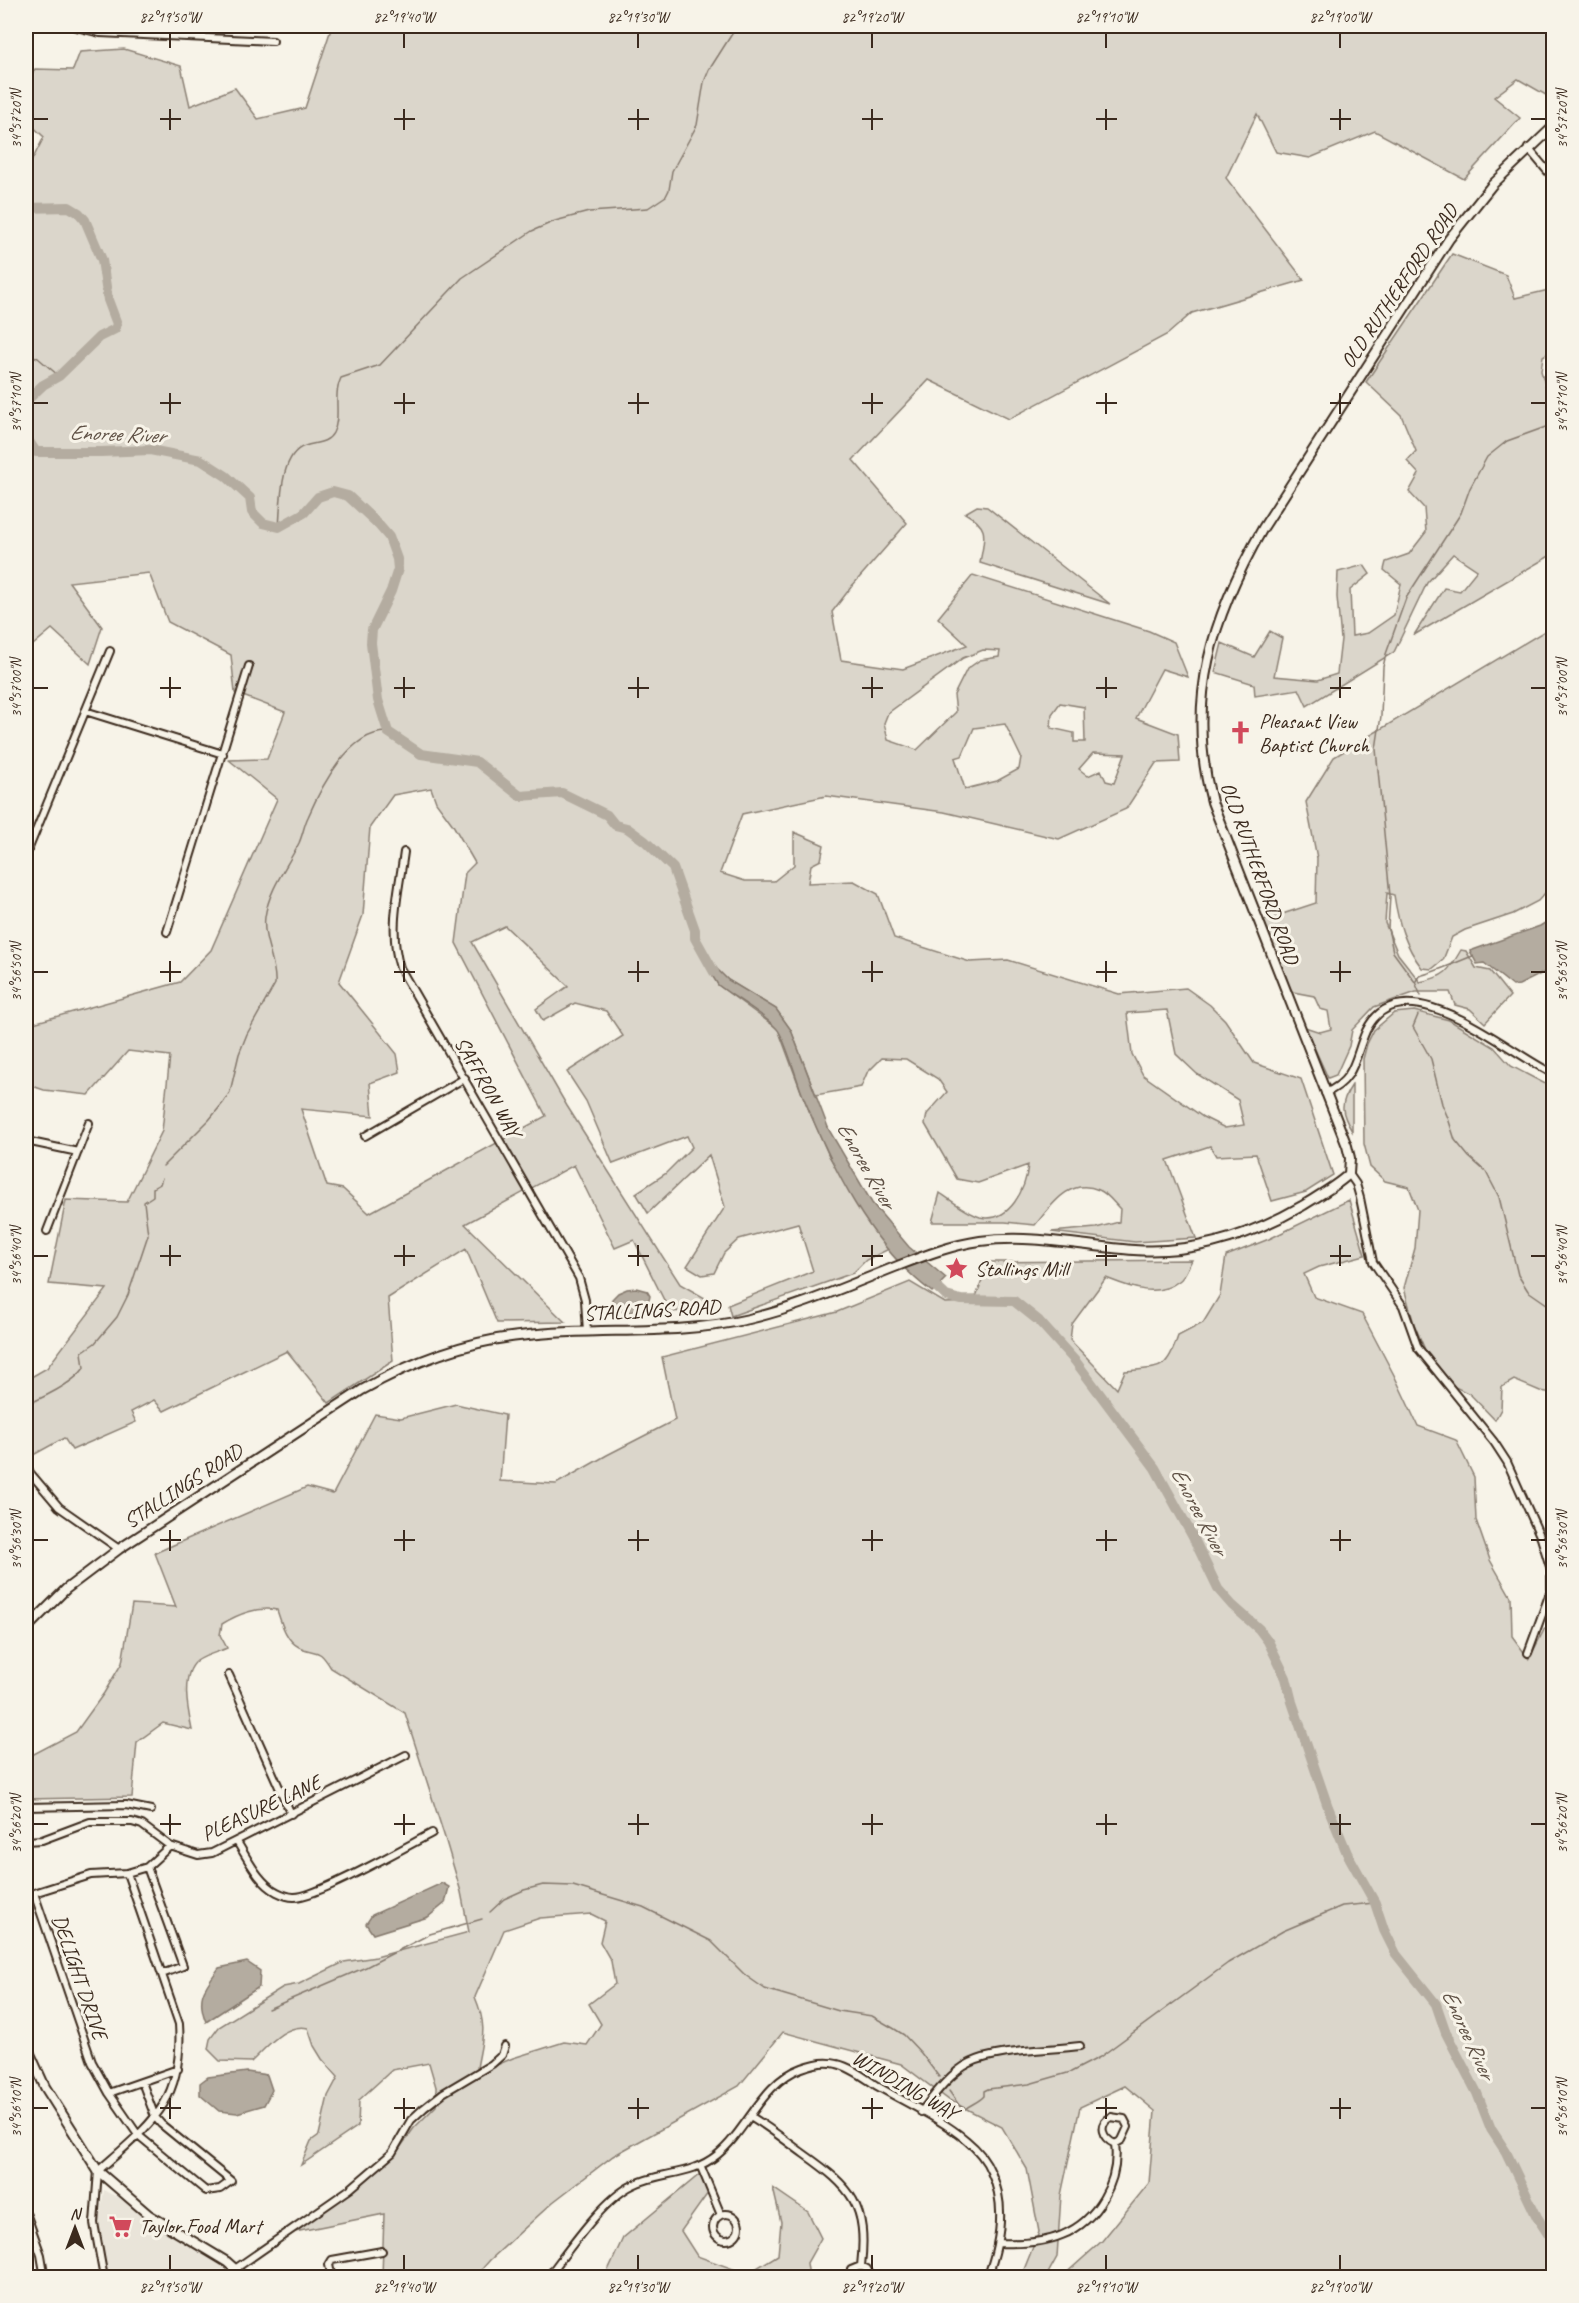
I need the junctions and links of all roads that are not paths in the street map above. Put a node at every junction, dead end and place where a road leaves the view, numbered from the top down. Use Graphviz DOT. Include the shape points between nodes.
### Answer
graph roads {
  1 [pos="72,26"];
  2 [pos="273,40"];
  3 [pos="1554,126"];
  4 [pos="1528,148"];
  5 [pos="1554,178"];
  6 [pos="110,651"];
  7 [pos="249,666"];
  8 [pos="85,711"];
  9 [pos="223,754"];
  10 [pos="404,852"];
  11 [pos="26,855"];
  12 [pos="167,932"];
  13 [pos="1554,1074"];
  14 [pos="465,1078"];
  15 [pos="1325,1093"];
  16 [pos="89,1123"];
  17 [pos="365,1136"];
  18 [pos="26,1141"];
  19 [pos="78,1152"];
  20 [pos="1348,1174"];
  21 [pos="48,1231"];
  22 [pos="587,1332"];
  23 [pos="26,1468"];
  24 [pos="119,1549"];
  25 [pos="26,1629"];
  26 [pos="1528,1653"];
  27 [pos="230,1675"];
  28 [pos="406,1755"];
  29 [pos="26,1807"];
  30 [pos="151,1810"];
  31 [pos="291,1814"];
  32 [pos="432,1833"];
  33 [pos="26,1841"];
  34 [pos="237,1842"];
  35 [pos="170,1846"];
  36 [pos="147,1867"];
  37 [pos="127,1873"];
  38 [pos="162,1974"];
  39 [pos="26,2045"];
  40 [pos="505,2046"];
  41 [pos="1080,2046"];
  42 [pos="28,2057"];
  43 [pos="178,2069"];
  44 [pos="142,2082"];
  45 [pos="109,2093"];
  46 [pos="921,2112"];
  47 [pos="750,2116"];
  48 [pos="155,2117"];
  49 [pos="138,2135"];
  50 [pos="1115,2144"];
  51 [pos="701,2167"];
  52 [pos="98,2171"];
  53 [pos="26,2212"];
  54 [pos="721,2215"];
  55 [pos="998,2242"];
  56 [pos="382,2251"];
  57 [pos="861,2266"];
  58 [pos="235,2269"];
  59 [pos="45,2277"];
  60 [pos="104,2277"];
  61 [pos="245,2277"];
  62 [pos="332,2277"];
  63 [pos="547,2277"];
  64 [pos="847,2277"];
  65 [pos="872,2277"];
  66 [pos="987,2277"];
  1 -- 2 [label="street" via="100,33"];
  3 -- 4 [label="street, OLD RUTHERFORD ROAD"];
  4 -- 5 [label="street"];
  4 -- 15 [label="street, OLD RUTHERFORD ROAD" via="1449,239 1263,528 1230,591 1208,662 1200,726 1212,802"];
  6 -- 8 [label="street"];
  7 -- 9 [label="street"];
  8 -- 9 [label="street"];
  8 -- 11 [label="street"];
  9 -- 12 [label="street"];
  10 -- 14 [label="street, SAFFRON WAY" via="393,928 394,950 400,968"];
  13 -- 15 [label="street" via="1461,1018 1438,1009 1408,1005 1389,1009 1372,1021 1348,1076 1339,1088"];
  14 -- 17 [label="street"];
  14 -- 22 [label="street, SAFFRON WAY" via="579,1278"];
  15 -- 20 [label="street, OLD RUTHERFORD ROAD" via="1349,1152"];
  16 -- 19 [label="street"];
  18 -- 19 [label="street"];
  19 -- 21 [label="street"];
  20 -- 22 [label="street, STALLINGS ROAD" via="1284,1216 1233,1238 1202,1246 1136,1250 1059,1240 977,1241 934,1252 782,1310 725,1324"];
  20 -- 26 [label="street" via="1360,1198 1373,1262 1403,1306 1418,1348 1500,1452 1541,1538 1551,1570 1551,1590"];
  22 -- 24 [label="street, STALLINGS ROAD" via="481,1342 397,1372 362,1390"];
  23 -- 24 [label="street" via="59,1507"];
  24 -- 25 [label="street, STALLINGS ROAD" via="66,1589"];
  27 -- 31 [label="street"];
  28 -- 31 [label="street, PLEASURE LANE"];
  29 -- 30 [label="street" via="126,1804"];
  31 -- 34 [label="street, PLEASURE LANE"];
  32 -- 34 [label="street" via="321,1890 295,1897 271,1888"];
  33 -- 35 [label="street, PLEASURE LANE" via="42,1840 90,1822 111,1820 142,1825"];
  34 -- 35 [label="street, PLEASURE LANE" via="198,1855"];
  35 -- 36 [label="street, DELIGHT DRIVE"];
  36 -- 37 [label="street, DELIGHT DRIVE"];
  36 -- 38 [label="street" via="183,1966"];
  37 -- 38 [label="street"];
  37 -- 45 [label="street, DELIGHT DRIVE" via="91,1875 34,1893 92,2061"];
  38 -- 43 [label="street" via="179,2024"];
  39 -- 42 [label="street"];
  40 -- 58 [label="street" via="492,2064 424,2108 411,2120 392,2153 350,2189"];
  41 -- 46 [label="street" via="974,2061 958,2071"];
  42 -- 52 [label="street"];
  43 -- 44 [label="street"];
  43 -- 48 [label="street" via="172,2090"];
  44 -- 45 [label="street"];
  44 -- 48 [label="street"];
  45 -- 49 [label="street, DELIGHT DRIVE"];
  46 -- 47 [label="street, WINDING WAY" via="846,2067 826,2063 803,2067 785,2076"];
  46 -- 55 [label="street, WINDING WAY" via="964,2139 987,2164 999,2199"];
  47 -- 51 [label="street, WINDING WAY" via="728,2145"];
  47 -- 57 [label="street" via="847,2189 861,2221"];
  48 -- 49 [label="street"];
  48 -- 49 [label="street, DELIGHT DRIVE" via="231,2181 220,2189 206,2191"];
  49 -- 52 [label="street"];
  50 -- 50 [label="street" via="1122,2140 1128,2127 1117,2116 1107,2119 1102,2126 1105,2138"];
  50 -- 55 [label="street" via="1108,2189 1080,2224 1047,2240"];
  51 -- 54 [label="street"];
  51 -- 63 [label="street, WINDING WAY" via="641,2182 621,2192"];
  52 -- 58 [label="street" via="150,2215"];
  52 -- 60 [label="street" via="94,2223"];
  53 -- 59 [label="street"];
  54 -- 54 [label="street" via="734,2216 739,2224 732,2239 716,2234 714,2226"];
  55 -- 66 [label="street, WINDING WAY"];
  56 -- 62 [label="street" via="332,2260"];
  57 -- 64 [label="street" via="851,2270"];
  57 -- 65 [label="street"];
  58 -- 61 [label="street"];
}
